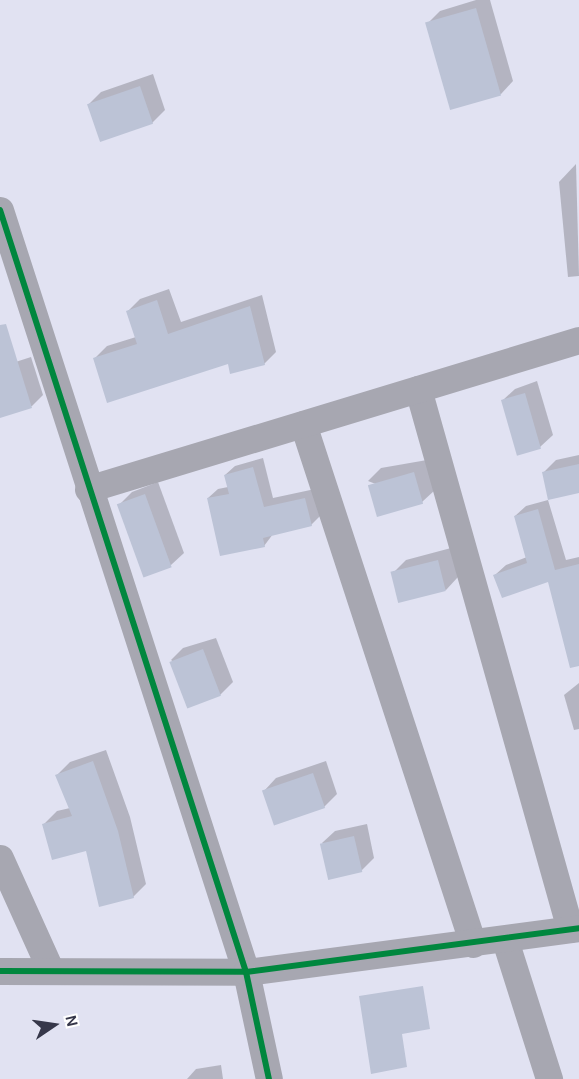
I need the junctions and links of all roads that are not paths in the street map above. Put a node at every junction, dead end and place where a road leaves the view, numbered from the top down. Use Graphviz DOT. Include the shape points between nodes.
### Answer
graph roads {
  1 [pos="0,210"];
  2 [pos="579,340"];
  3 [pos="418,389"];
  4 [pos="303,424"];
  5 [pos="88,489"];
  6 [pos="0,858"];
  7 [pos="575,929"];
  8 [pos="504,940"];
  9 [pos="472,944"];
  10 [pos="0,971"];
  11 [pos="51,971"];
  12 [pos="246,972"];
  13 [pos="269,1079"];
  14 [pos="549,1079"];
  1 -- 5 [label="street"];
  2 -- 3 [label="street"];
  3 -- 4 [label="street"];
  3 -- 7 [label="street"];
  4 -- 5 [label="street"];
  4 -- 9 [label="street"];
  5 -- 12 [label="street"];
  6 -- 11 [label="street"];
  7 -- 8 [label="street"];
  8 -- 9 [label="street"];
  8 -- 14 [label="street"];
  9 -- 12 [label="street"];
  10 -- 11 [label="street"];
  11 -- 12 [label="street"];
  12 -- 13 [label="street"];
}
